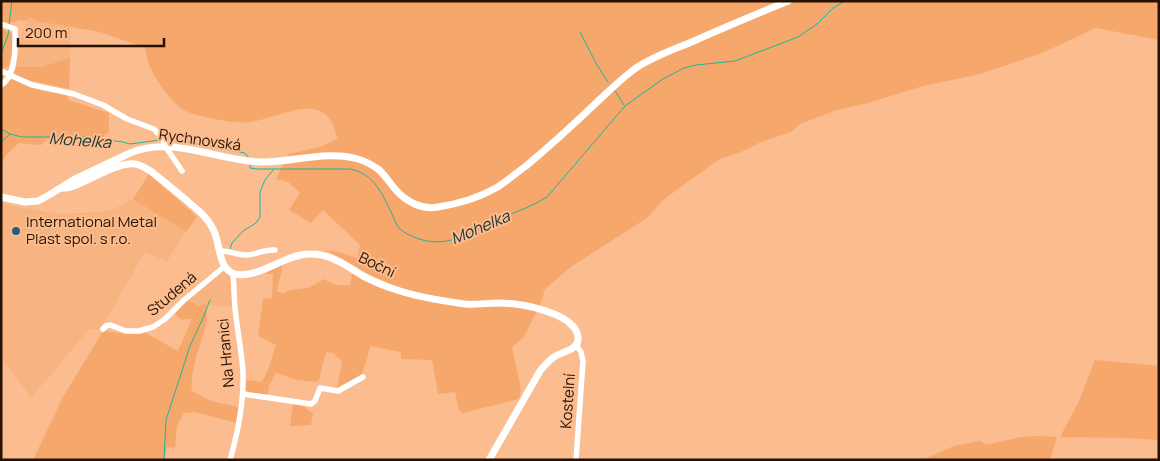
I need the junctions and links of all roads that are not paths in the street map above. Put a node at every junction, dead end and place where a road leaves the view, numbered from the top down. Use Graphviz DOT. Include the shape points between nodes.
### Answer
graph roads {
  1 [pos="788,1"];
  2 [pos="1,24"];
  3 [pos="1,71"];
  4 [pos="9,75"];
  5 [pos="1,85"];
  6 [pos="164,142"];
  7 [pos="182,171"];
  8 [pos="60,188"];
  9 [pos="1,197"];
  10 [pos="275,250"];
  11 [pos="220,251"];
  12 [pos="224,266"];
  13 [pos="234,274"];
  14 [pos="103,329"];
  15 [pos="576,345"];
  16 [pos="363,377"];
  17 [pos="243,394"];
  18 [pos="230,460"];
  19 [pos="489,460"];
  20 [pos="576,460"];
  1 -- 6 [label="street, Rychnovská" via="636,68 505,182 466,201 436,208 412,203 402,197 374,166 357,159 326,156 264,162"];
  2 -- 4 [label="street" via="15,28 16,49"];
  3 -- 4 [label="street"];
  4 -- 5 [label="street"];
  4 -- 6 [label="street" via="32,85 74,94 103,105 154,129"];
  6 -- 7 [label="street"];
  6 -- 8 [label="street, Rychnovská" via="139,149"];
  8 -- 9 [label="street, Rychnovská" via="34,202"];
  8 -- 11 [label="street" via="128,164 144,167 202,214 217,236"];
  10 -- 11 [label="street" via="246,255"];
  11 -- 12 [label="street"];
  12 -- 13 [label="street"];
  12 -- 14 [label="street, Studená" via="153,327 126,331 110,325"];
  13 -- 15 [label="street, Boční" via="252,274 292,257 318,254 395,290 468,304 500,302 525,305 549,312 574,329 578,338"];
  13 -- 17 [label="street, Na Hranici"];
  15 -- 19 [label="street" via="555,356 540,371"];
  15 -- 20 [label="street, Kostelní" via="583,362"];
  16 -- 17 [label="street" via="338,391 320,388 311,404"];
  17 -- 18 [label="street, Na Hranici"];
}
